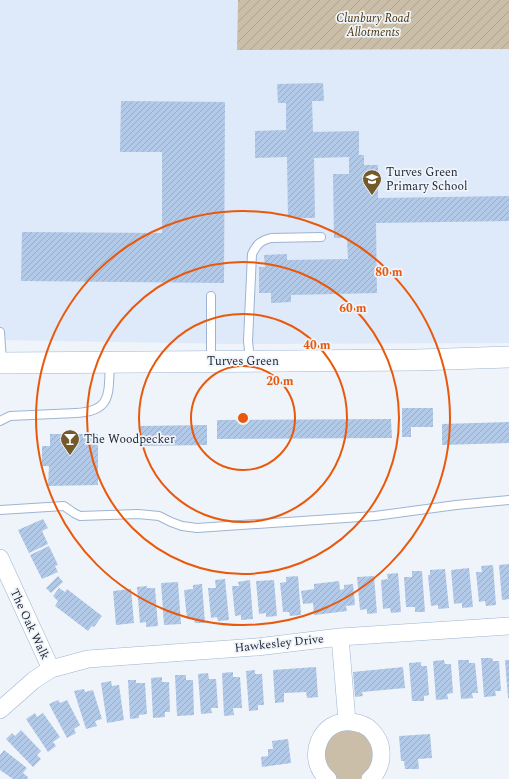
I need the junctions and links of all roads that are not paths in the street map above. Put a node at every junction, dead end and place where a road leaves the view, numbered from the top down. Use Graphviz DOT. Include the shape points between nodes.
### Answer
graph roads {
  1 [pos="321,237"];
  2 [pos="211,296"];
  3 [pos="0,332"];
  4 [pos="509,357"];
  5 [pos="211,361"];
  6 [pos="250,361"];
  7 [pos="1,362"];
  8 [pos="110,362"];
  9 [pos="0,421"];
  10 [pos="509,500"];
  11 [pos="0,510"];
  12 [pos="0,558"];
  13 [pos="509,626"];
  14 [pos="340,637"];
  15 [pos="51,669"];
  16 [pos="0,710"];
  17 [pos="347,721"];
  18 [pos="328,779"];
  19 [pos="370,779"];
  1 -- 6 [label="lane" via="271,238 256,246 252,254 248,341"];
  2 -- 5 [label="lane"];
  3 -- 7 [label="lane"];
  4 -- 6 [label="street, Turves Green"];
  5 -- 6 [label="street, Turves Green"];
  5 -- 8 [label="street, Turves Green"];
  7 -- 8 [label="street, Turves Green"];
  8 -- 9 [label="lane" via="106,399 94,410 86,413 10,416"];
  10 -- 11 [label="lane" via="375,516 197,528 182,526 159,516 80,516 64,506"];
  12 -- 15 [label="street, The Oak Walk"];
  13 -- 14 [label="street, Hawkesley Drive"];
  14 -- 15 [label="street, Hawkesley Drive" via="257,647 88,659"];
  14 -- 17 [label="street"];
  15 -- 16 [label="street, Hawkesley Drive" via="34,680"];
  17 -- 18 [label="street" via="337,723 328,729 321,736 317,746 318,767"];
  17 -- 19 [label="street" via="368,728 381,746 378,768"];
}
